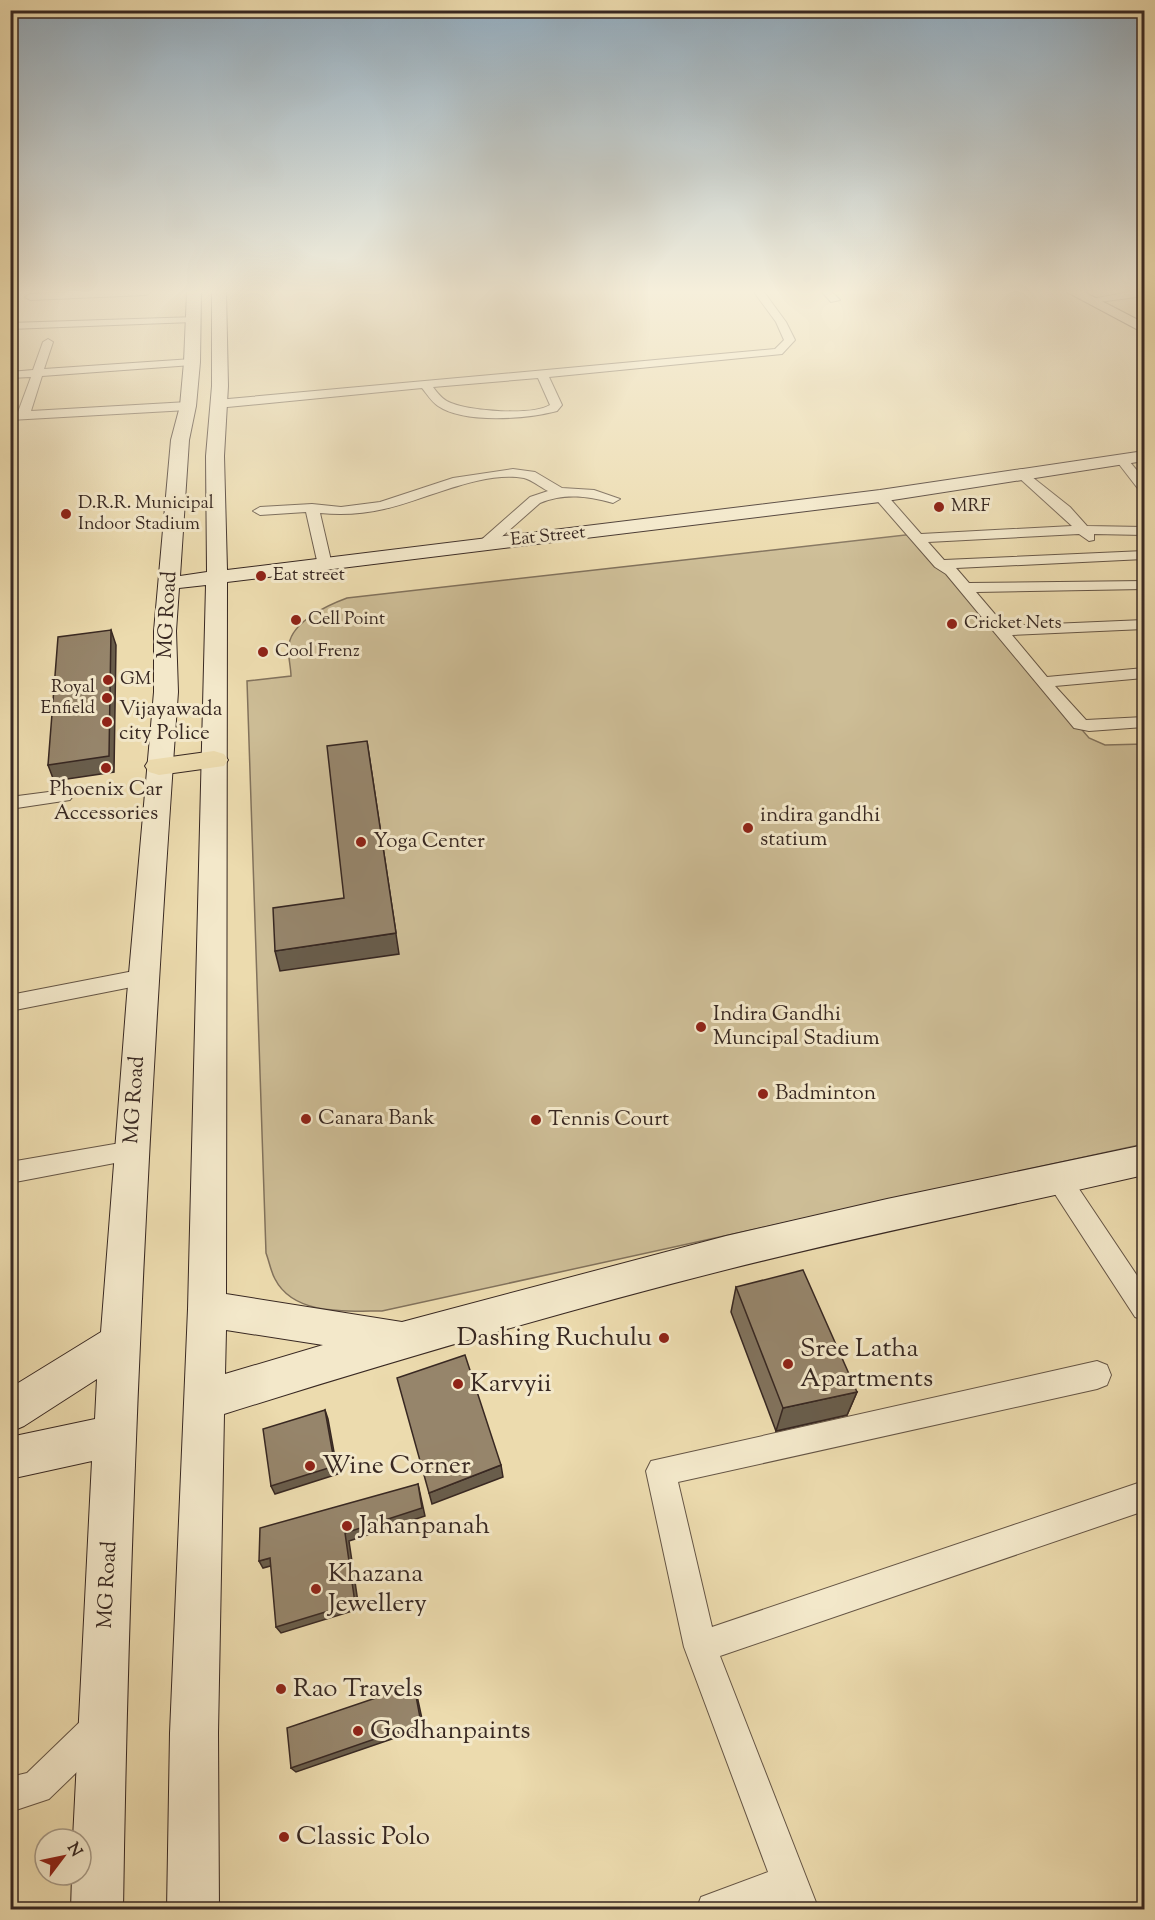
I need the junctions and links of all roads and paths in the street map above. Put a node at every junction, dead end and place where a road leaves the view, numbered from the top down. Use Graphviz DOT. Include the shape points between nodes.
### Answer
graph roads {
  1 [pos="35,382"];
  2 [pos="197,382"];
  3 [pos="210,382"];
  4 [pos="461,382"];
  5 [pos="545,382"];
  6 [pos="425,385"];
  7 [pos="203,405"];
  8 [pos="17,416"];
  9 [pos="1144,456"];
  10 [pos="1121,459"];
  11 [pos="1022,473"];
  12 [pos="1144,488"];
  13 [pos="560,493"];
  14 [pos="880,496"];
  15 [pos="613,500"];
  16 [pos="312,508"];
  17 [pos="260,511"];
  18 [pos="1082,530"];
  19 [pos="1144,531"];
  20 [pos="920,538"];
  21 [pos="484,544"];
  22 [pos="1144,555"];
  23 [pos="1106,556"];
  24 [pos="940,564"];
  25 [pos="325,565"];
  26 [pos="217,579"];
  27 [pos="170,583"];
  28 [pos="1144,585"];
  29 [pos="963,588"];
  30 [pos="1144,624"];
  31 [pos="1002,631"];
  32 [pos="1144,673"];
  33 [pos="1043,682"];
  34 [pos="1144,722"];
  35 [pos="214,759"];
  36 [pos="159,766"];
  37 [pos="64,796"];
  38 [pos="10,803"];
  39 [pos="144,977"];
  40 [pos="10,1003"];
  41 [pos="132,1151"];
  42 [pos="1144,1160"];
  43 [pos="10,1173"];
  44 [pos="1058,1178"];
  45 [pos="1144,1308"];
  46 [pos="207,1309"];
  47 [pos="404,1339"];
  48 [pos="118,1343"];
  49 [pos="1097,1374"];
  50 [pos="203,1401"];
  51 [pos="10,1412"];
  52 [pos="116,1435"];
  53 [pos="10,1458"];
  54 [pos="1144,1497"];
  55 [pos="700,1647"];
  56 [pos="101,1725"];
  57 [pos="10,1795"];
  58 [pos="796,1896"];
  59 [pos="97,1910"];
  60 [pos="193,1910"];
  61 [pos="714,1910"];
  1 -- 8 [label="street"];
  2 -- 7 [label="main road, MG Road"];
  3 -- 7 [label="main road, MG Road"];
  4 -- 6 [label="street"];
  5 -- 6 [label="street" via="556,405 532,414 458,409 440,402"];
  6 -- 7 [label="street"];
  7 -- 8 [label="street"];
  7 -- 26 [label="main road, MG Road" via="215,456"];
  7 -- 27 [label="main road, MG Road" via="180,440"];
  9 -- 10 [label="main road, Eat Street"];
  10 -- 11 [label="main road, Eat Street"];
  10 -- 12 [label="street"];
  11 -- 14 [label="main road, Eat Street"];
  11 -- 18 [label="street"];
  13 -- 15 [label="street" via="587,491"];
  13 -- 16 [label="street" via="530,475 513,473 458,481 382,506 341,511"];
  13 -- 21 [label="street" via="535,500"];
  14 -- 20 [label="street"];
  14 -- 21 [label="main road, Eat Street"];
  16 -- 17 [label="street"];
  16 -- 25 [label="street"];
  18 -- 19 [label="street"];
  18 -- 20 [label="street"];
  18 -- 23 [label="street"];
  20 -- 24 [label="street"];
  21 -- 25 [label="main road, Eat Street"];
  22 -- 23 [label="street"];
  23 -- 24 [label="street"];
  24 -- 29 [label="street" via="951,571"];
  25 -- 26 [label="main road, Eat Street"];
  26 -- 27 [label="main road, Eat Street"];
  26 -- 35 [label="main road, MG Road"];
  27 -- 36 [label="main road, MG Road"];
  28 -- 29 [label="street"];
  29 -- 31 [label="street"];
  30 -- 31 [label="street"];
  31 -- 33 [label="street"];
  32 -- 33 [label="street"];
  33 -- 34 [label="street" via="1080,724"];
  35 -- 36 [label="main road"];
  35 -- 46 [label="main road, MG Road"];
  36 -- 39 [label="main road, MG Road"];
  37 -- 38 [label="street"];
  39 -- 40 [label="street"];
  39 -- 41 [label="main road, MG Road"];
  41 -- 43 [label="street"];
  41 -- 48 [label="main road, MG Road"];
  42 -- 44 [label="main road"];
  44 -- 45 [label="street"];
  44 -- 47 [label="main road" via="798,1235"];
  46 -- 47 [label="main road"];
  46 -- 50 [label="main road, MG Road"];
  47 -- 50 [label="main road"];
  48 -- 51 [label="main road"];
  48 -- 52 [label="main road, MG Road"];
  49 -- 55 [label="street" via="661,1471"];
  50 -- 60 [label="main road, MG Road"];
  52 -- 53 [label="main road"];
  52 -- 56 [label="main road, MG Road"];
  54 -- 55 [label="street"];
  55 -- 58 [label="street"];
  56 -- 57 [label="street" via="37,1787"];
  56 -- 59 [label="main road, MG Road"];
  58 -- 61 [label="street"];
}
